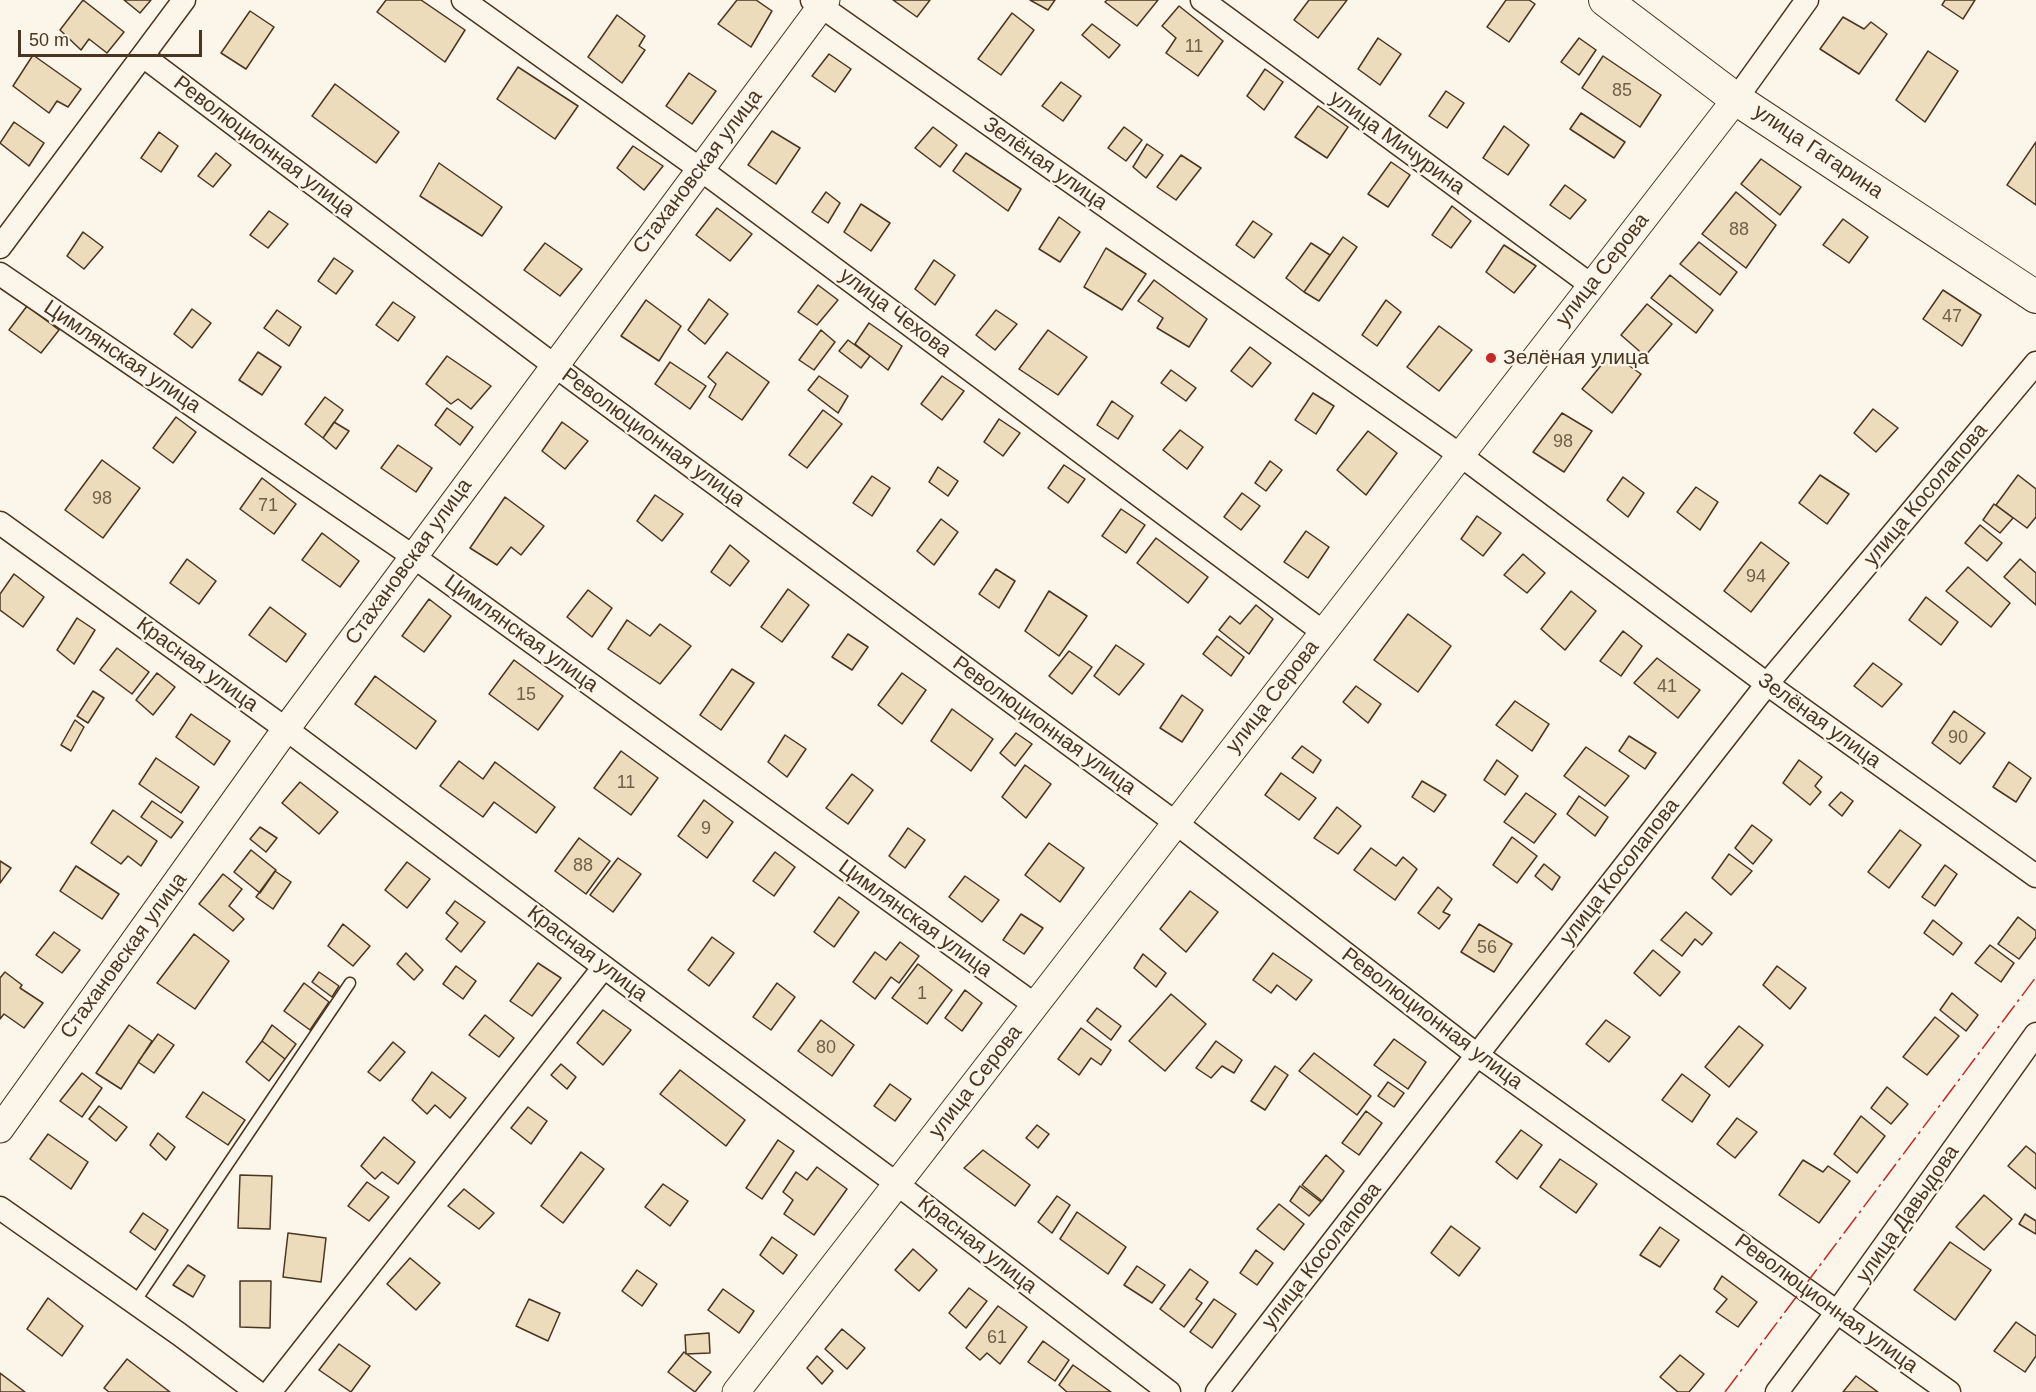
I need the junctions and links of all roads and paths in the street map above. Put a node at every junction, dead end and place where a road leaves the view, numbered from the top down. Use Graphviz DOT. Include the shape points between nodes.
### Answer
graph roads {
  1 [pos="184,0"];
  2 [pos="462,0"];
  3 [pos="1203,0"];
  4 [pos="1605,0"];
  5 [pos="1807,0"];
  6 [pos="820,2"];
  7 [pos="143,56"];
  8 [pos="1736,99"];
  9 [pos="700,169"];
  10 [pos="0,247"];
  11 [pos="0,274"];
  12 [pos="1591,285"];
  13 [pos="2036,297"];
  14 [pos="2036,363"];
  15 [pos="555,366"];
  16 [pos="1460,455"];
  17 [pos="0,523"];
  18 [pos="414,557"];
  19 [pos="1323,632"];
  20 [pos="1767,684"];
  21 [pos="286,729"];
  22 [pos="1176,823"];
  23 [pos="2036,876"];
  24 [pos="604,967"];
  25 [pos="350,983"];
  26 [pos="1035,1005"];
  27 [pos="2036,1034"];
  28 [pos="1477,1055"];
  29 [pos="0,1130"];
  30 [pos="897,1184"];
  31 [pos="0,1208"];
  32 [pos="135,1302"];
  33 [pos="1838,1312"];
  34 [pos="257,1392"];
  35 [pos="270,1392"];
  36 [pos="736,1392"];
  37 [pos="1169,1392"];
  38 [pos="1217,1392"];
  39 [pos="1777,1392"];
  40 [pos="1949,1392"];
  1 -- 7 [label="street"];
  2 -- 9 [label="street, улица Чехова"];
  3 -- 12 [label="street, улица Мичурина"];
  4 -- 8 [label="main road, улица Гагарина"];
  5 -- 8 [label="street, улица Серова"];
  6 -- 9 [label="street, Стахановская улица"];
  6 -- 16 [label="street, Зелёная улица"];
  7 -- 10 [label="street"];
  7 -- 15 [label="street, Революционная улица"];
  8 -- 12 [label="street, улица Серова"];
  8 -- 13 [label="main road, улица Гагарина"];
  9 -- 15 [label="street, Стахановская улица"];
  9 -- 19 [label="street, улица Чехова"];
  11 -- 18 [label="street, Цимлянская улица"];
  12 -- 16 [label="street, улица Серова"];
  14 -- 20 [label="street, улица Косолапова"];
  15 -- 18 [label="street, Стахановская улица"];
  15 -- 22 [label="street, Революционная улица"];
  16 -- 19 [label="street, улица Серова"];
  16 -- 20 [label="street, Зелёная улица"];
  17 -- 21 [label="street, Красная улица"];
  18 -- 21 [label="street, Стахановская улица"];
  18 -- 26 [label="street, Цимлянская улица"];
  19 -- 22 [label="street, улица Серова"];
  20 -- 23 [label="street, Зелёная улица"];
  20 -- 28 [label="street, улица Косолапова"];
  21 -- 24 [label="street, Красная улица"];
  21 -- 29 [label="street, Стахановская улица"];
  22 -- 26 [label="street, улица Серова"];
  22 -- 28 [label="street, Революционная улица"];
  24 -- 30 [label="street, Красная улица"];
  24 -- 35 [label="street"];
  25 -- 32 [label="lane"];
  26 -- 30 [label="street, улица Серова"];
  27 -- 33 [label="street, улица Давыдова"];
  28 -- 33 [label="street, Революционная улица"];
  28 -- 38 [label="street, улица Косолапова"];
  30 -- 36 [label="street, улица Серова"];
  30 -- 37 [label="street, Красная улица"];
  31 -- 32 [label="street"];
  32 -- 34 [label="street"];
  33 -- 39 [label="street, улица Давыдова"];
  33 -- 40 [label="street, Революционная улица"];
}
